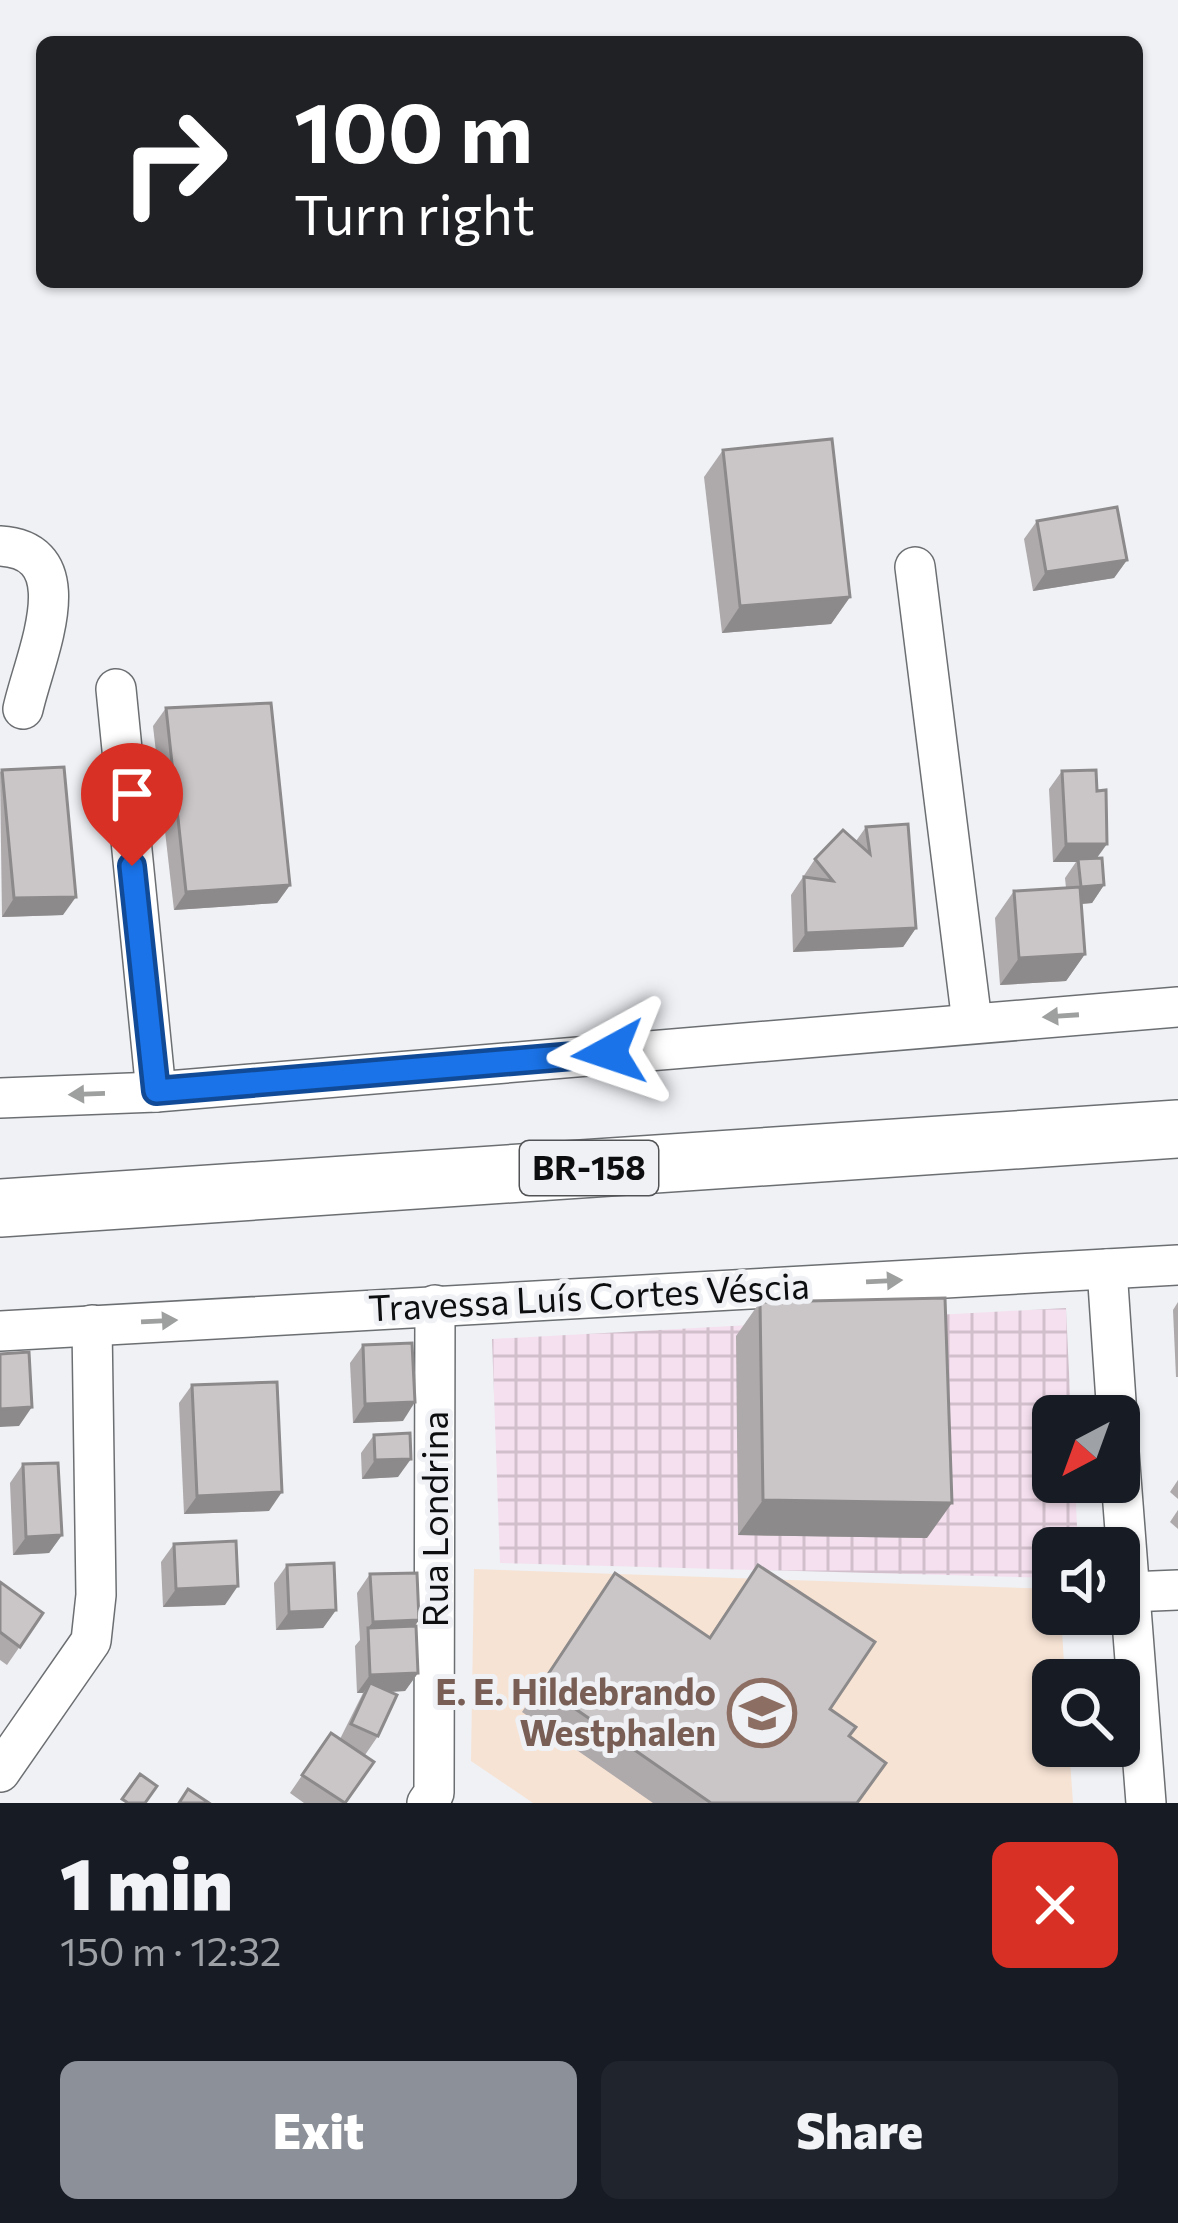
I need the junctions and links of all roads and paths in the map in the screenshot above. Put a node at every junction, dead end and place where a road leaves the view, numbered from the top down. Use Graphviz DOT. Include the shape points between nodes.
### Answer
graph roads {
  1 [pos="0,546"];
  2 [pos="914,567"];
  3 [pos="116,689"];
  4 [pos="23,710"];
  5 [pos="1178,1007"];
  6 [pos="972,1022"];
  7 [pos="156,1091"];
  8 [pos="0,1098"];
  9 [pos="1178,1129"];
  10 [pos="0,1208"];
  11 [pos="1178,1265"];
  12 [pos="1106,1269"];
  13 [pos="435,1305"];
  14 [pos="92,1325"];
  15 [pos="0,1331"];
  16 [pos="1115,1395"];
  17 [pos="1178,1590"];
  18 [pos="1140,1592"];
  19 [pos="1132,1635"];
  20 [pos="0,1772"];
  21 [pos="436,1800"];
  22 [pos="1146,1803"];
  1 -- 4 [label="street" via="26,548 46,564 51,586"];
  2 -- 6 [label="street"];
  3 -- 7 [label="street"];
  5 -- 6 [label="street, one-way"];
  6 -- 7 [label="street"];
  7 -- 8 [label="street, one-way"];
  9 -- 10 [label="highway, BR-158"];
  11 -- 12 [label="street, Travessa Luís Cortes Véscia"];
  13 -- 12 [label="street, Travessa Luís Cortes Véscia, one-way"];
  12 -- 16 [label="street"];
  14 -- 13 [label="street, Travessa Luís Cortes Véscia, one-way"];
  13 -- 21 [label="street, Rua Londrina"];
  14 -- 15 [label="street, Travessa Luís Cortes Véscia"];
  14 -- 20 [label="street" via="91,1641"];
  17 -- 18 [label="street"];
  19 -- 22 [label="street"];
}
